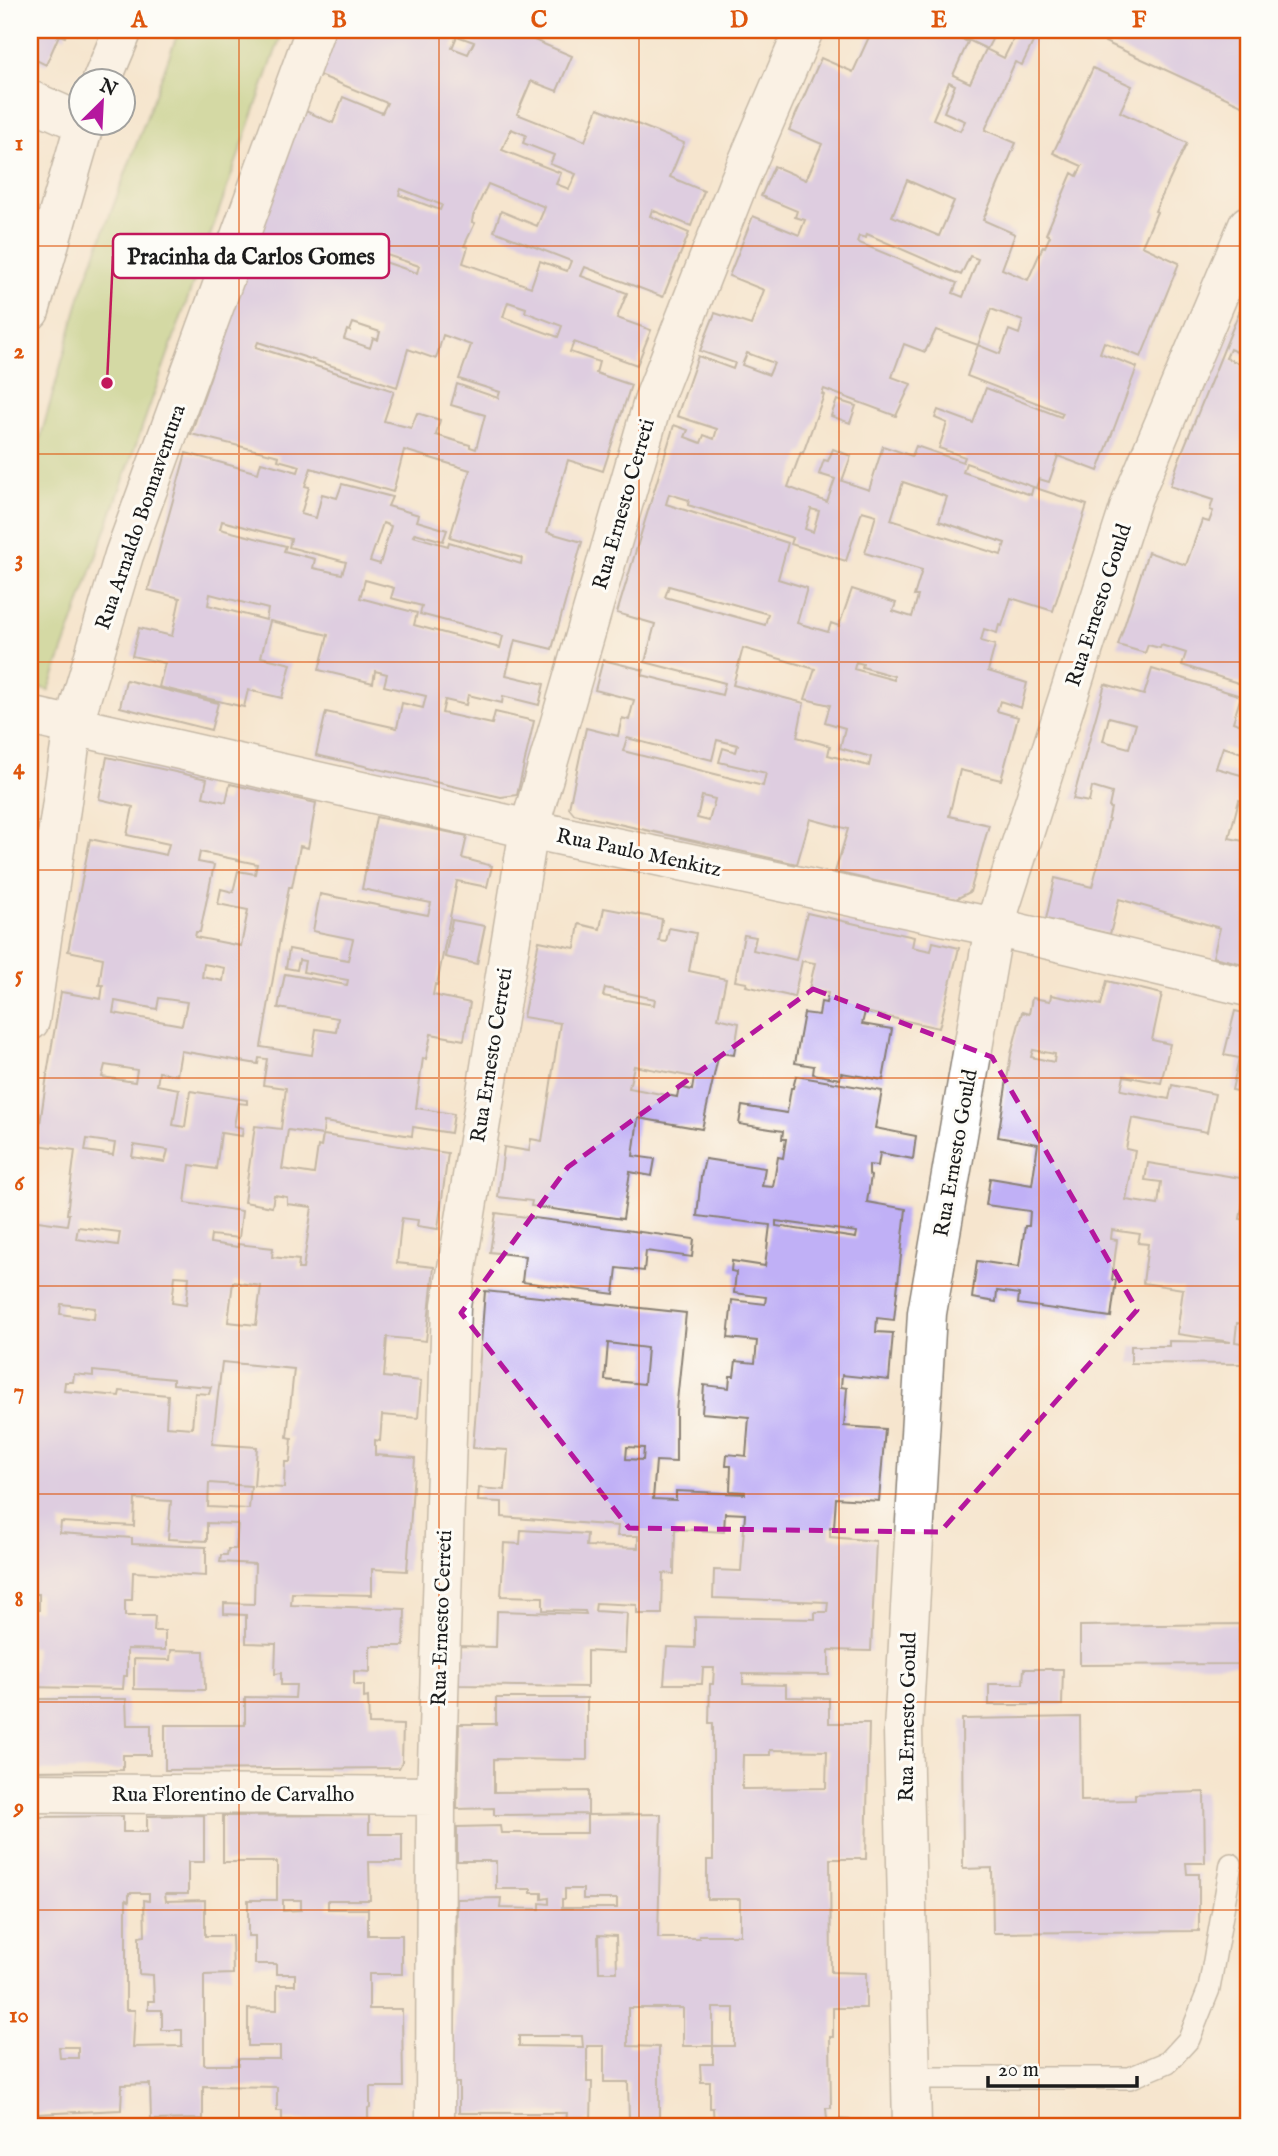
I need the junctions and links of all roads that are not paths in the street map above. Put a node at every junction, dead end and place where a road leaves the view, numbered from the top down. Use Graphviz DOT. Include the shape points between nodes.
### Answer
graph roads {
  1 [pos="123,30"];
  2 [pos="315,30"];
  3 [pos="804,30"];
  4 [pos="108,66"];
  5 [pos="30,100"];
  6 [pos="66,116"];
  7 [pos="79,136"];
  8 [pos="1248,225"];
  9 [pos="30,311"];
  10 [pos="30,716"];
  11 [pos="74,726"];
  12 [pos="529,829"];
  13 [pos="994,927"];
  14 [pos="1248,987"];
  15 [pos="30,1021"];
  16 [pos="30,1793"];
  17 [pos="436,1796"];
  18 [pos="1231,1864"];
  19 [pos="912,2078"];
  20 [pos="435,2126"];
  21 [pos="912,2126"];
  1 -- 4 [label="street"];
  2 -- 11 [label="street, Rua Arnaldo Bonnaventura" via="124,555"];
  3 -- 12 [label="street, Rua Ernesto Cerreti" via="654,398"];
  5 -- 6 [label="street"];
  7 -- 9 [label="street"];
  8 -- 13 [label="street, Rua Ernesto Gould" via="1132,499"];
  10 -- 11 [label="street, Rua Paulo Menkitz"];
  11 -- 12 [label="street, Rua Paulo Menkitz"];
  11 -- 15 [label="street, Rua Arnaldo Bonnaventura"];
  12 -- 13 [label="street, Rua Paulo Menkitz"];
  12 -- 17 [label="street, Rua Ernesto Cerreti" via="451,1304"];
  13 -- 14 [label="street, Rua Paulo Menkitz"];
  13 -- 19 [label="street, Rua Ernesto Gould" via="927,1313 903,1730"];
  16 -- 17 [label="street, Rua Florentino de Carvalho"];
  17 -- 20 [label="street, Rua Ernesto Cerreti"];
  18 -- 19 [label="lane" via="1209,1989 1189,2039 1168,2062 1129,2078"];
  19 -- 21 [label="street, Rua Ernesto Gould"];
}
